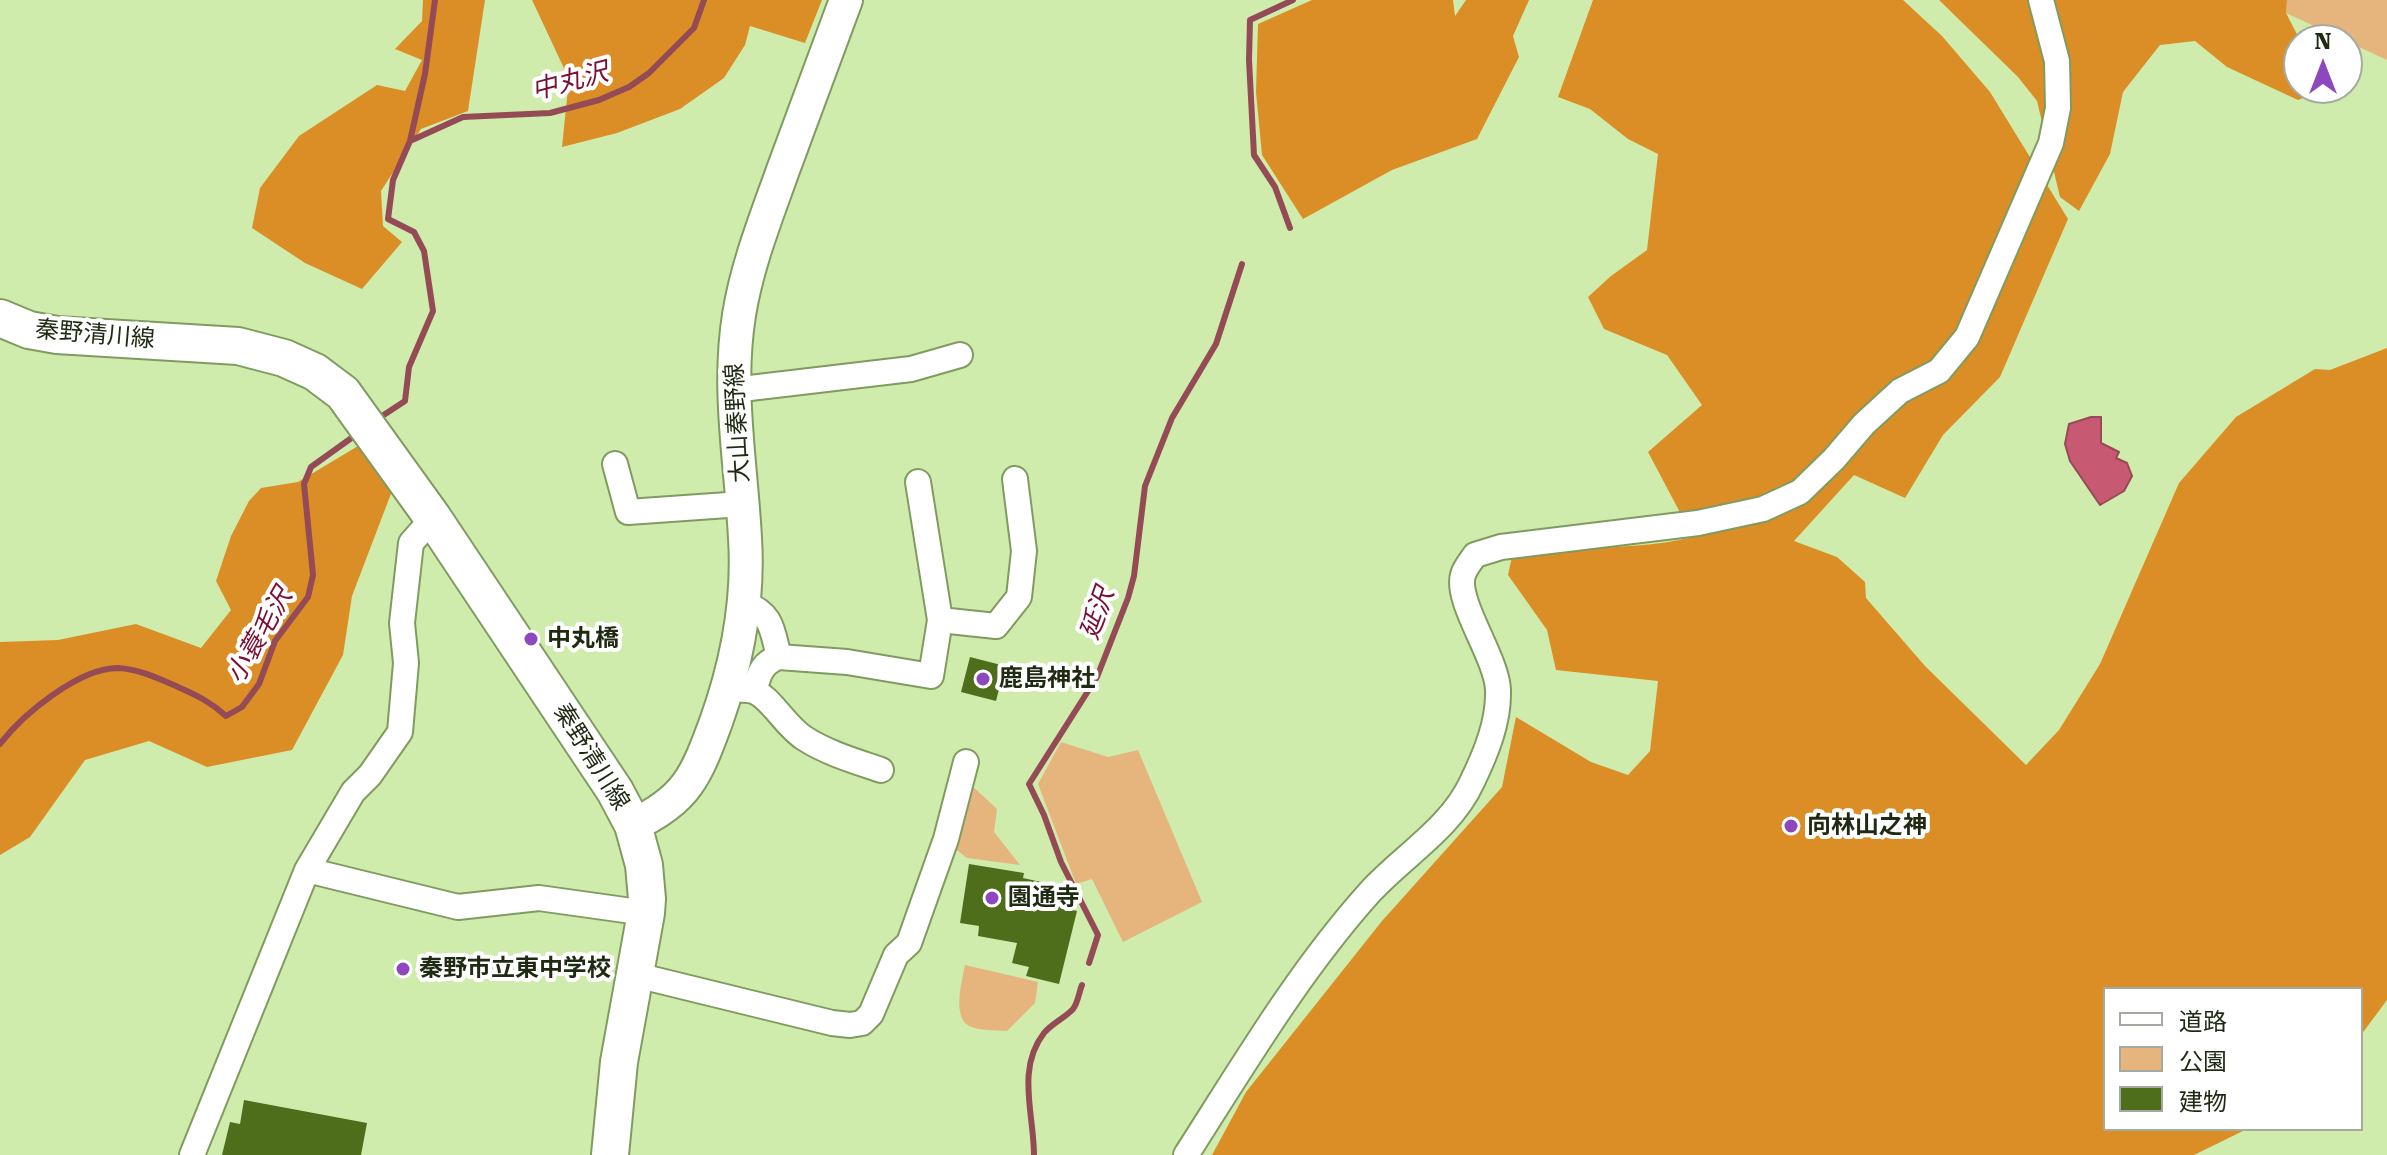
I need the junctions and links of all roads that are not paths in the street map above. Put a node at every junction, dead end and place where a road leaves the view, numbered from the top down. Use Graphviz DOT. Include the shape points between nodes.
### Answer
graph roads {
  1 [pos="846,0"];
  2 [pos="2041,0"];
  3 [pos="1,319"];
  4 [pos="960,355"];
  5 [pos="733,390"];
  6 [pos="615,464"];
  7 [pos="1015,479"];
  8 [pos="918,482"];
  9 [pos="742,504"];
  10 [pos="433,518"];
  11 [pos="744,603"];
  12 [pos="940,620"];
  13 [pos="779,657"];
  14 [pos="741,690"];
  15 [pos="966,762"];
  16 [pos="881,770"];
  17 [pos="633,825"];
  18 [pos="307,870"];
  19 [pos="646,913"];
  20 [pos="636,975"];
  21 [pos="1195,1151"];
  22 [pos="192,1155"];
  23 [pos="610,1155"];
  1 -- 5 [label="main road, 大山秦野線" via="758,237 739,313"];
  2 -- 21 [label="street" via="2057,61 2058,108 2051,143 1967,337 1939,371 1900,391 1864,424 1800,492 1763,509 1475,555 1462,577 1464,597 1498,688 1495,726 1471,785 1451,814 1371,892 1321,953"];
  3 -- 10 [label="main road, 秦野清川線" via="57,335 238,346 315,372 362,415"];
  4 -- 5 [label="street" via="911,369"];
  5 -- 9 [label="main road, 大山秦野線"];
  6 -- 9 [label="street" via="628,512"];
  7 -- 12 [label="street" via="1024,551 1019,597 996,626"];
  8 -- 12 [label="street"];
  9 -- 11 [label="main road, 大山秦野線"];
  10 -- 17 [label="main road, 秦野清川線"];
  10 -- 18 [label="street" via="411,543 402,623 406,663 400,732 353,792"];
  11 -- 13 [label="street" via="770,621"];
  11 -- 14 [label="main road, 大山秦野線"];
  12 -- 13 [label="street" via="931,676"];
  13 -- 14 [label="street" via="768,660"];
  14 -- 16 [label="street" via="767,699 781,719 822,749"];
  14 -- 17 [label="main road, 大山秦野線" via="686,789 656,815"];
  15 -- 20 [label="street" via="946,839 909,943 896,955 871,1014 862,1023 832,1023"];
  17 -- 19 [label="main road, 秦野清川線" via="644,865"];
  18 -- 19 [label="street" via="458,907 539,898"];
  18 -- 22 [label="street"];
  19 -- 20 [label="main road, 秦野清川線"];
  20 -- 23 [label="main road, 秦野清川線" via="619,1062"];
}
